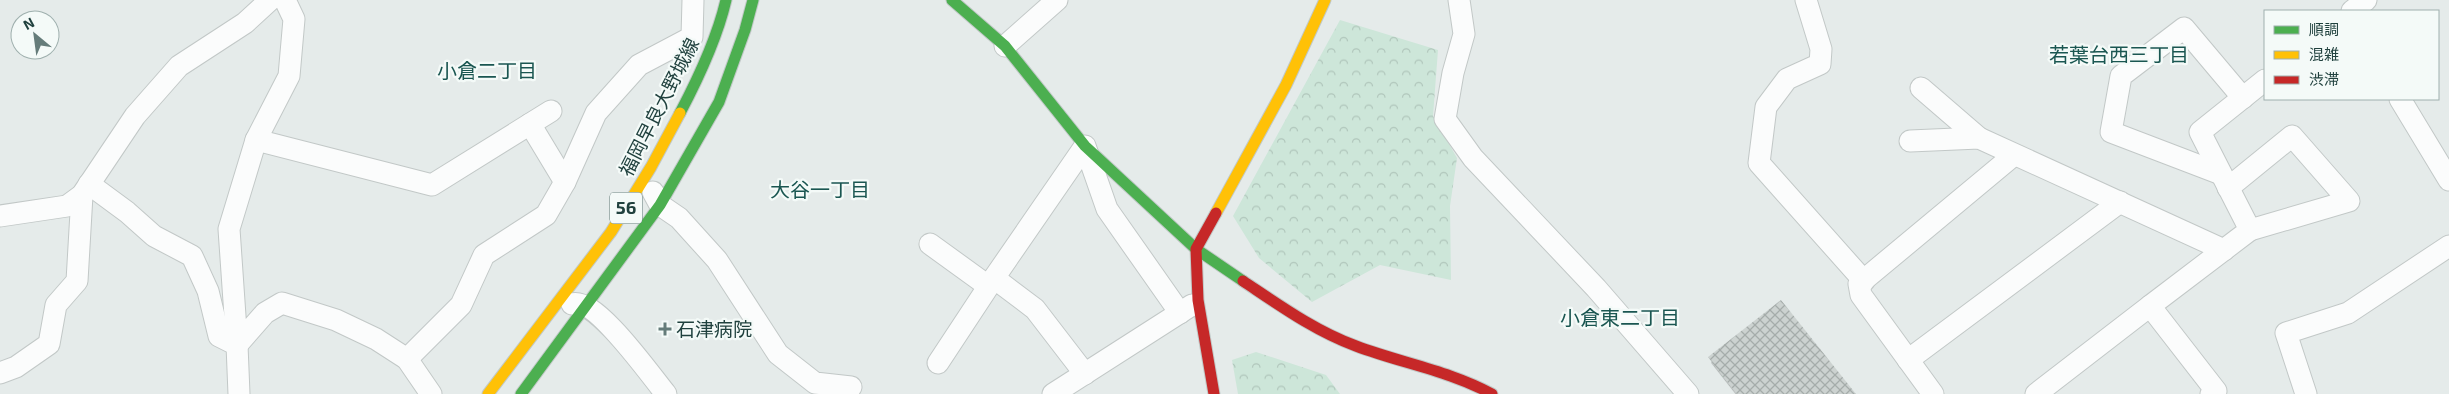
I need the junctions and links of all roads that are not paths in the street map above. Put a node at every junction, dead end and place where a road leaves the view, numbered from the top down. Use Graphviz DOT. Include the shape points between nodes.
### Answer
graph roads {
  1 [pos="270,0"];
  2 [pos="285,0"];
  3 [pos="692,0"];
  4 [pos="726,0"];
  5 [pos="753,0"];
  6 [pos="952,0"];
  7 [pos="1057,0"];
  8 [pos="1325,0"];
  9 [pos="1459,0"];
  10 [pos="1806,0"];
  11 [pos="1005,46"];
  12 [pos="2264,81"];
  13 [pos="1921,88"];
  14 [pos="2243,98"];
  15 [pos="2401,100"];
  16 [pos="552,111"];
  17 [pos="530,124"];
  18 [pos="1979,138"];
  19 [pos="256,140"];
  20 [pos="1910,140"];
  21 [pos="1085,146"];
  22 [pos="2014,154"];
  23 [pos="651,167"];
  24 [pos="2449,180"];
  25 [pos="2224,181"];
  26 [pos="565,182"];
  27 [pos="86,189"];
  28 [pos="2120,202"];
  29 [pos="660,205"];
  30 [pos="0,216"];
  31 [pos="2250,230"];
  32 [pos="610,232"];
  33 [pos="930,244"];
  34 [pos="2449,246"];
  35 [pos="1196,249"];
  36 [pos="2224,250"];
  37 [pos="581,270"];
  38 [pos="1864,281"];
  39 [pos="991,282"];
  40 [pos="1198,300"];
  41 [pos="588,306"];
  42 [pos="2150,306"];
  43 [pos="1180,313"];
  44 [pos="534,334"];
  45 [pos="237,345"];
  46 [pos="407,359"];
  47 [pos="1908,360"];
  48 [pos="938,362"];
  49 [pos="0,373"];
  50 [pos="1085,374"];
  51 [pos="851,387"];
  52 [pos="522,391"];
  53 [pos="234,393"];
  54 [pos="431,394"];
  55 [pos="488,394"];
  56 [pos="666,394"];
  57 [pos="1053,394"];
  58 [pos="1214,394"];
  59 [pos="1492,394"];
  60 [pos="1688,394"];
  61 [pos="1933,394"];
  62 [pos="2036,394"];
  63 [pos="2211,394"];
  64 [pos="2306,394"];
  1 -- 27 [label="street" via="244,23 179,66 134,116"];
  2 -- 19 [label="street" via="294,19 289,76"];
  3 -- 26 [label="street" via="692,37 639,65 596,113"];
  4 -- 23 [label="street, 福岡早良大野城線 / 56" via="721,21 694,86"];
  5 -- 29 [label="street, 56" via="719,102"];
  6 -- 11 [label="street"];
  7 -- 11 [label="street"];
  8 -- 35 [label="street" via="1286,85"];
  9 -- 60 [label="street" via="1464,34 1445,119 1473,158 1596,288"];
  10 -- 38 [label="street" via="1821,49 1820,64 1787,80 1766,107 1759,164"];
  11 -- 21 [label="street"];
  12 -- 14 [label="street"];
  13 -- 18 [label="street"];
  14 -- 25 [label="street" via="2200,132"];
  14 -- 25 [label="street" via="2184,28 2121,76 2111,132"];
  15 -- 24 [label="street"];
  16 -- 17 [label="street"];
  17 -- 19 [label="street" via="432,185"];
  17 -- 26 [label="street"];
  18 -- 20 [label="street"];
  18 -- 22 [label="street"];
  19 -- 45 [label="street" via="229,229"];
  21 -- 35 [label="street"];
  21 -- 39 [label="street"];
  21 -- 43 [label="street" via="1107,209"];
  22 -- 28 [label="street"];
  22 -- 38 [label="street"];
  23 -- 29 [label="street" via="651,190"];
  23 -- 32 [label="street, 福岡早良大野城線 / 56"];
  25 -- 31 [label="street"];
  25 -- 31 [label="street" via="2292,136 2349,201"];
  26 -- 46 [label="street" via="546,215 484,255 461,305"];
  27 -- 30 [label="street" via="67,206"];
  27 -- 45 [label="street" via="127,212 154,236 192,256 208,291 219,336"];
  27 -- 49 [label="street" via="76,281 56,305 50,344"];
  28 -- 36 [label="street"];
  28 -- 47 [label="street"];
  29 -- 32 [label="street" via="644,205"];
  29 -- 41 [label="street, 56"];
  29 -- 51 [label="street" via="678,218 717,260 778,354 815,383"];
  31 -- 36 [label="street"];
  32 -- 37 [label="street, 福岡早良大野城線 / 56"];
  33 -- 39 [label="street"];
  34 -- 64 [label="street" via="2348,313 2286,333"];
  35 -- 40 [label="street"];
  35 -- 59 [label="street" via="1293,314 1353,345 1466,380"];
  36 -- 42 [label="street"];
  37 -- 41 [label="street" via="580,291"];
  37 -- 44 [label="street, 福岡早良大野城線 / 56"];
  38 -- 47 [label="street" via="1859,284 1861,295"];
  39 -- 48 [label="street"];
  39 -- 50 [label="street" via="1035,309"];
  40 -- 43 [label="street"];
  40 -- 58 [label="street"];
  41 -- 44 [label="street" via="575,302 564,307"];
  41 -- 52 [label="street, 56"];
  41 -- 56 [label="street" via="603,317"];
  42 -- 62 [label="street"];
  42 -- 63 [label="street" via="2216,391"];
  43 -- 50 [label="street"];
  44 -- 55 [label="street, 福岡早良大野城線 / 56"];
  45 -- 46 [label="street" via="265,313 282,303 336,320 376,339"];
  45 -- 53 [label="street"];
  46 -- 54 [label="street"];
  47 -- 61 [label="street"];
  50 -- 57 [label="street"];
}
